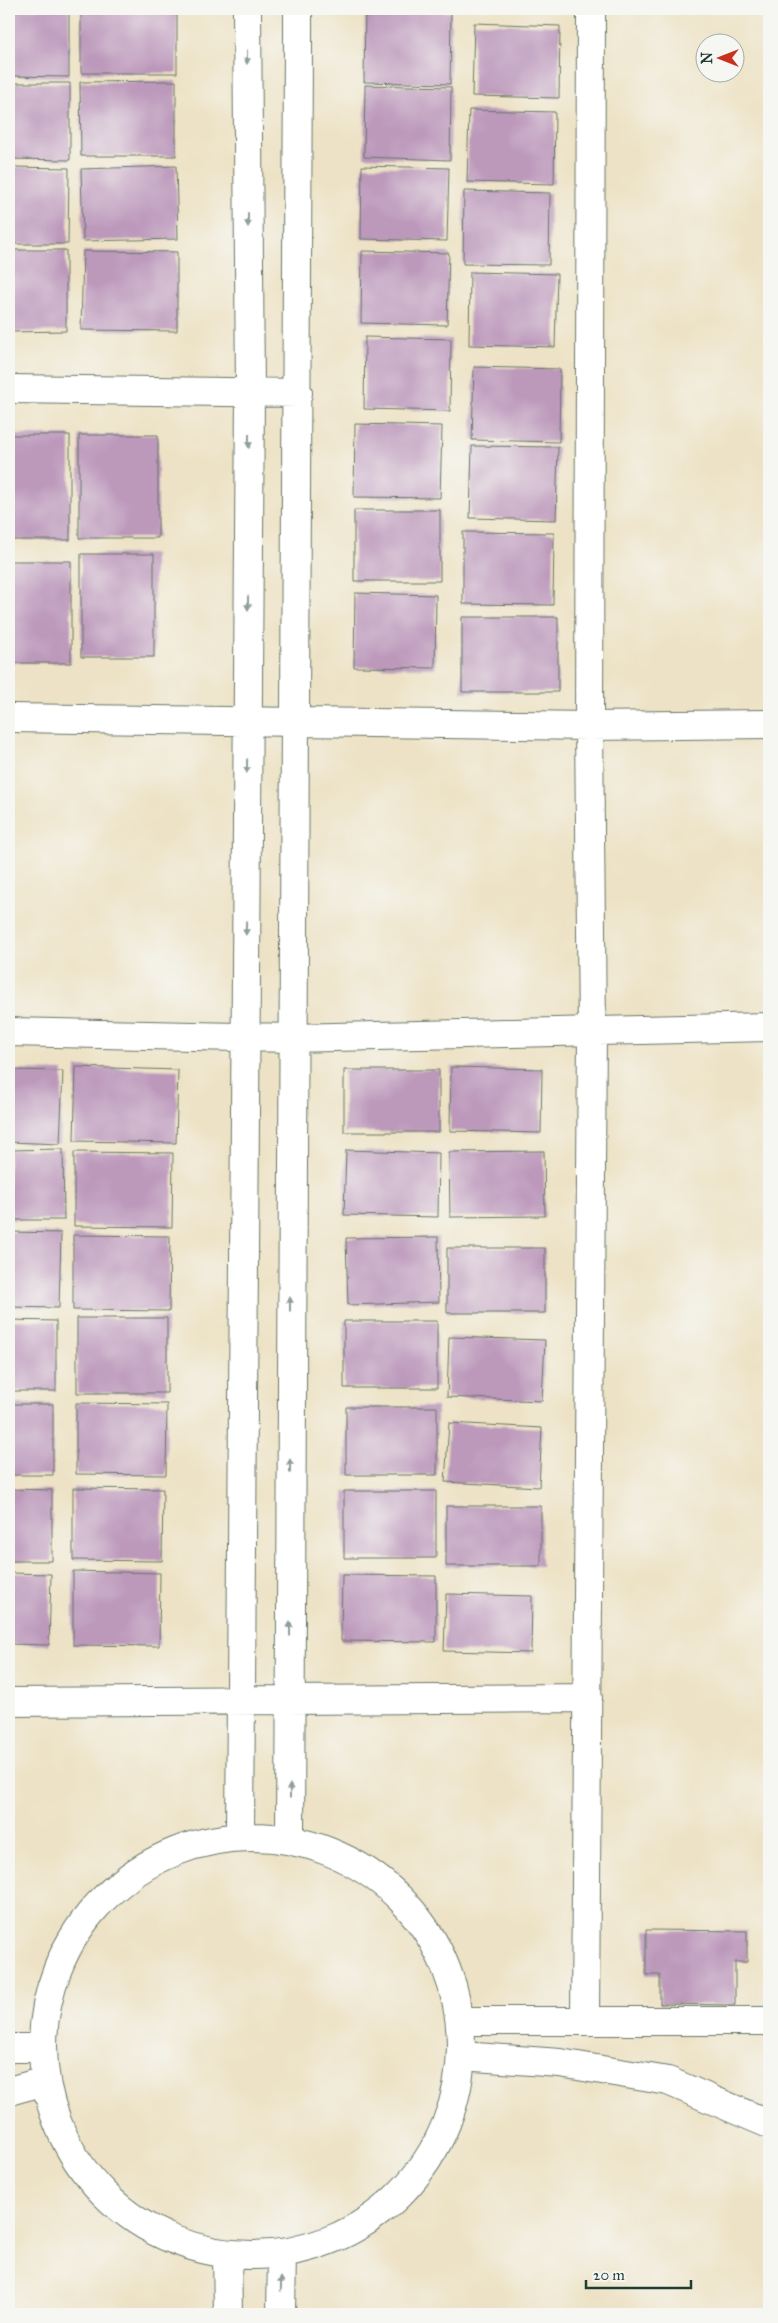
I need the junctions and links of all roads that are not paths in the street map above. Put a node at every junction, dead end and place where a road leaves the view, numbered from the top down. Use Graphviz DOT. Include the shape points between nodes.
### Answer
graph roads {
  1 [pos="247,9"];
  2 [pos="298,9"];
  3 [pos="591,9"];
  4 [pos="9,389"];
  5 [pos="250,392"];
  6 [pos="298,392"];
  7 [pos="9,718"];
  8 [pos="248,720"];
  9 [pos="294,721"];
  10 [pos="769,724"];
  11 [pos="589,726"];
  12 [pos="769,1027"];
  13 [pos="592,1031"];
  14 [pos="9,1032"];
  15 [pos="244,1037"];
  16 [pos="291,1038"];
  17 [pos="588,1698"];
  18 [pos="240,1700"];
  19 [pos="9,1702"];
  20 [pos="290,1702"];
  21 [pos="240,1836"];
  22 [pos="290,1840"];
  23 [pos="585,2020"];
  24 [pos="460,2021"];
  25 [pos="769,2021"];
  26 [pos="9,2048"];
  27 [pos="42,2048"];
  28 [pos="461,2056"];
  29 [pos="45,2081"];
  30 [pos="9,2091"];
  31 [pos="769,2124"];
  32 [pos="227,2254"];
  33 [pos="282,2254"];
  34 [pos="228,2314"];
  35 [pos="281,2314"];
  1 -- 5 [label="street, one-way"];
  2 -- 6 [label="street"];
  3 -- 11 [label="street"];
  4 -- 5 [label="street"];
  5 -- 6 [label="street"];
  5 -- 8 [label="street, one-way"];
  6 -- 9 [label="street"];
  7 -- 8 [label="street"];
  8 -- 9 [label="street"];
  8 -- 15 [label="street, one-way"];
  9 -- 11 [label="street"];
  9 -- 16 [label="street"];
  10 -- 11 [label="street"];
  11 -- 13 [label="street"];
  12 -- 13 [label="street"];
  13 -- 16 [label="street"];
  13 -- 17 [label="street"];
  14 -- 15 [label="street"];
  15 -- 16 [label="street"];
  15 -- 18 [label="street"];
  20 -- 16 [label="street, one-way"];
  17 -- 20 [label="street"];
  17 -- 23 [label="street"];
  18 -- 19 [label="street"];
  18 -- 20 [label="street"];
  18 -- 21 [label="street"];
  22 -- 20 [label="street, one-way"];
  21 -- 22 [label="street"];
  21 -- 27 [label="street" via="205,1841 171,1852 140,1868 88,1915 68,1945 54,1978 45,2012"];
  22 -- 24 [label="street" via="342,1856 372,1874 400,1897 440,1954 453,1987"];
  23 -- 24 [label="street"];
  23 -- 25 [label="street"];
  24 -- 28 [label="street"];
  26 -- 27 [label="street"];
  27 -- 29 [label="street"];
  28 -- 31 [label="street" via="560,2063 668,2081"];
  28 -- 33 [label="street" via="446,2124 430,2156 410,2184 356,2228 325,2243"];
  29 -- 30 [label="street"];
  29 -- 32 [label="street" via="53,2113 66,2144 106,2197 131,2218 160,2235 191,2247"];
  32 -- 33 [label="street"];
  32 -- 34 [label="street"];
  35 -- 33 [label="street, one-way"];
}
